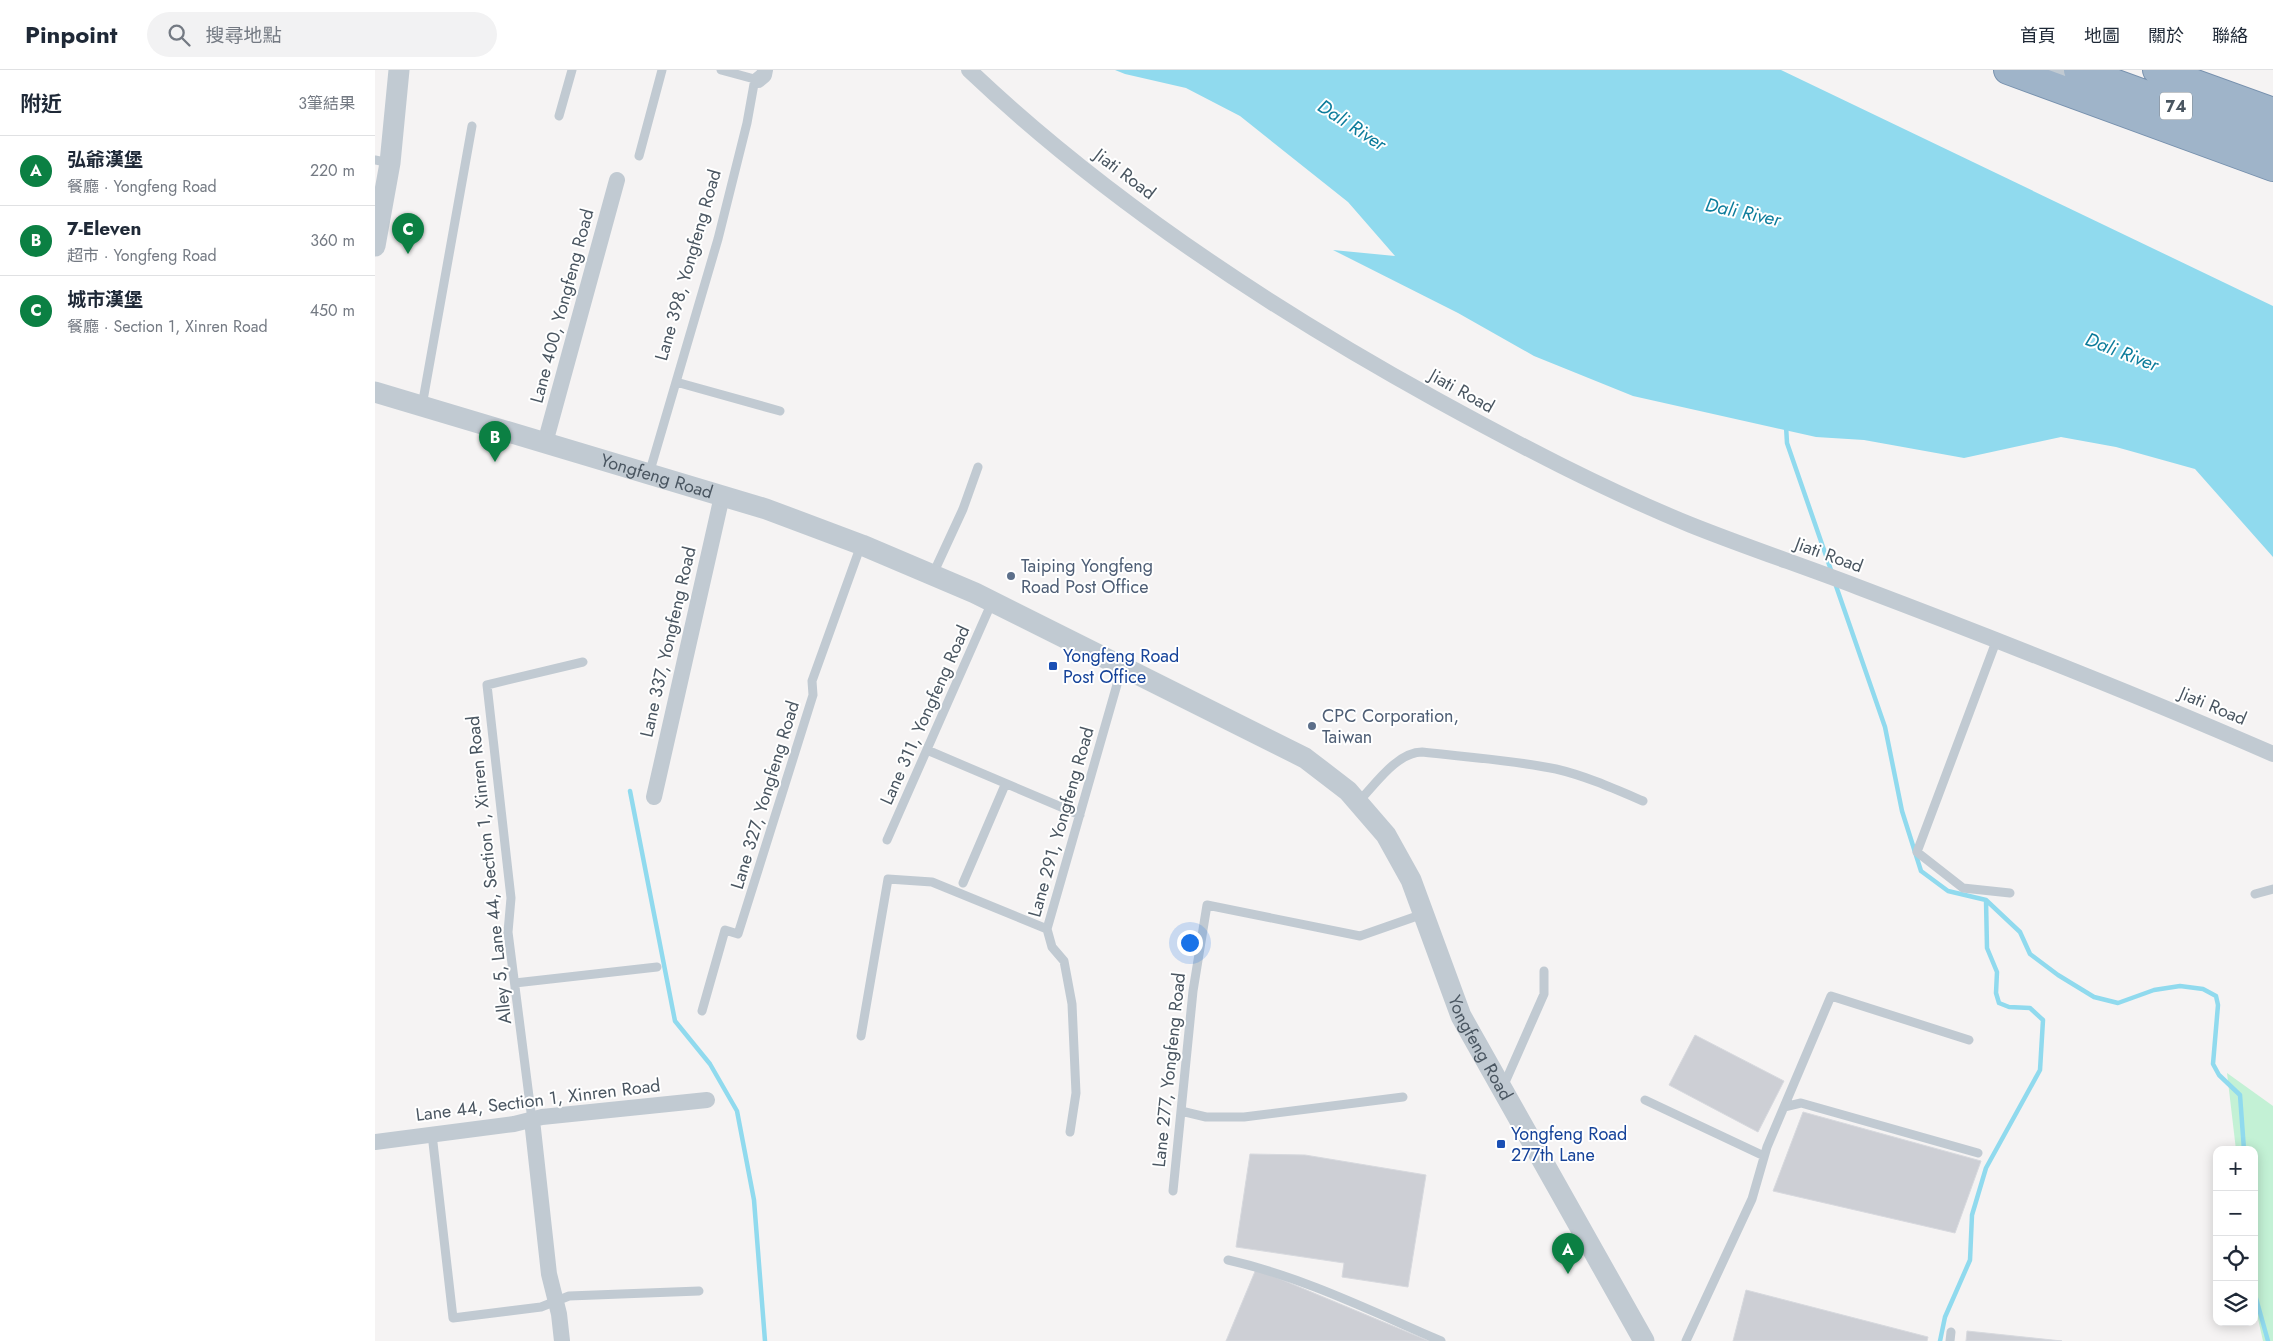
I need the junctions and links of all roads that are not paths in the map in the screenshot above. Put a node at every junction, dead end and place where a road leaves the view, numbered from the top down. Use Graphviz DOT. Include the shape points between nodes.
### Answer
graph roads {
  1 [pos="399,70"];
  2 [pos="571,70"];
  3 [pos="662,70"];
  4 [pos="721,70"];
  5 [pos="969,70"];
  6 [pos="2008,70"];
  7 [pos="2049,70"];
  8 [pos="2078,70"];
  9 [pos="2157,70"];
  10 [pos="2190,70"];
  11 [pos="761,75"];
  12 [pos="2273,100"];
  13 [pos="2273,112"];
  14 [pos="559,116"];
  15 [pos="472,126"];
  16 [pos="2273,141"];
  17 [pos="639,156"];
  18 [pos="2273,156"];
  19 [pos="383,162"];
  20 [pos="2273,168"];
  21 [pos="617,180"];
  22 [pos="375,246"];
  23 [pos="675,382"];
  24 [pos="375,392"];
  25 [pos="422,406"];
  26 [pos="780,411"];
  27 [pos="545,442"];
  28 [pos="978,467"];
  29 [pos="649,474"];
  30 [pos="721,496"];
  31 [pos="861,545"];
  32 [pos="933,574"];
  33 [pos="992,602"];
  34 [pos="1997,640"];
  35 [pos="583,662"];
  36 [pos="1122,666"];
  37 [pos="927,750"];
  38 [pos="2273,754"];
  39 [pos="1005,785"];
  40 [pos="654,797"];
  41 [pos="1359,801"];
  42 [pos="1643,801"];
  43 [pos="1080,815"];
  44 [pos="887,840"];
  45 [pos="963,883"];
  46 [pos="2273,890"];
  47 [pos="2010,893"];
  48 [pos="2255,894"];
  49 [pos="1423,914"];
  50 [pos="1047,929"];
  51 [pos="657,967"];
  52 [pos="1544,971"];
  53 [pos="515,983"];
  54 [pos="702,1011"];
  55 [pos="861,1036"];
  56 [pos="1969,1040"];
  57 [pos="1502,1090"];
  58 [pos="1403,1097"];
  59 [pos="707,1100"];
  60 [pos="1645,1100"];
  61 [pos="1784,1107"];
  62 [pos="1181,1111"];
  63 [pos="532,1120"];
  64 [pos="1070,1132"];
  65 [pos="432,1134"];
  66 [pos="375,1142"];
  67 [pos="1978,1153"];
  68 [pos="1765,1156"];
  69 [pos="1173,1191"];
  70 [pos="1229,1260"];
  71 [pos="699,1291"];
  72 [pos="556,1301"];
  73 [pos="562,1341"];
  74 [pos="1441,1341"];
  75 [pos="1644,1341"];
  76 [pos="1686,1341"];
  1 -- 19 [label="street"];
  2 -- 14 [label="lane"];
  3 -- 17 [label="lane"];
  4 -- 11 [label="lane"];
  5 -- 34 [label="street, Jiati Road" via="1075,161 1144,214 1277,307 1357,356 1473,420 1641,503 1691,525"];
  6 -- 20 [label="highway"];
  7 -- 18 [label="street"];
  8 -- 16 [label="highway, 74"];
  9 -- 13 [label="highway, 74"];
  10 -- 12 [label="street"];
  11 -- 23 [label="lane, Lane 398, Yongfeng Road" via="754,84 718,239"];
  15 -- 25 [label="lane"];
  19 -- 22 [label="street"];
  21 -- 27 [label="street, Lane 400, Yongfeng Road"];
  23 -- 26 [label="lane"];
  23 -- 29 [label="lane, Lane 398, Yongfeng Road"];
  24 -- 25 [label="street, Yongfeng Road"];
  25 -- 27 [label="street, Yongfeng Road"];
  27 -- 29 [label="street, Yongfeng Road"];
  28 -- 32 [label="lane"];
  29 -- 30 [label="street, Yongfeng Road"];
  30 -- 31 [label="street, Yongfeng Road" via="793,518"];
  30 -- 40 [label="street, Lane 337, Yongfeng Road"];
  31 -- 32 [label="street, Yongfeng Road"];
  31 -- 54 [label="lane, Lane 327, Yongfeng Road" via="812,681 813,695 738,934 725,930"];
  32 -- 33 [label="street, Yongfeng Road"];
  33 -- 36 [label="street, Yongfeng Road"];
  33 -- 37 [label="lane, Lane 311, Yongfeng Road"];
  34 -- 38 [label="street, Jiati Road"];
  34 -- 47 [label="lane" via="1917,852 1963,888"];
  35 -- 53 [label="lane, Alley 5, Lane 44, Section 1, Xinren Road" via="487,685 511,898 508,932"];
  36 -- 41 [label="street, Yongfeng Road" via="1305,758 1337,780"];
  36 -- 43 [label="lane, Lane 291, Yongfeng Road"];
  37 -- 39 [label="lane"];
  37 -- 44 [label="lane, Lane 311, Yongfeng Road"];
  39 -- 43 [label="lane"];
  39 -- 45 [label="lane"];
  41 -- 42 [label="lane" via="1397,762 1412,752 1422,752 1556,769"];
  41 -- 49 [label="street, Yongfeng Road" via="1386,835 1411,880"];
  43 -- 50 [label="lane, Lane 291, Yongfeng Road"];
  46 -- 48 [label="lane"];
  49 -- 57 [label="street, Yongfeng Road" via="1461,1016"];
  49 -- 62 [label="lane, Lane 277, Yongfeng Road" via="1361,936 1207,905 1193,991"];
  50 -- 55 [label="lane" via="932,882 888,879"];
  50 -- 64 [label="lane, Lane 291, Yongfeng Road" via="1052,947 1064,961 1072,1004 1076,1093"];
  51 -- 53 [label="lane"];
  52 -- 57 [label="lane" via="1544,994"];
  53 -- 63 [label="lane, Alley 5, Lane 44, Section 1, Xinren Road"];
  56 -- 61 [label="lane" via="1831,996"];
  57 -- 75 [label="street, Yongfeng Road"];
  58 -- 62 [label="lane" via="1244,1117 1206,1117"];
  59 -- 63 [label="street, Lane 44, Section 1, Xinren Road"];
  60 -- 68 [label="lane"];
  61 -- 67 [label="lane" via="1801,1103"];
  61 -- 68 [label="lane"];
  62 -- 69 [label="lane, Lane 277, Yongfeng Road"];
  63 -- 65 [label="street, Lane 44, Section 1, Xinren Road"];
  63 -- 72 [label="street" via="549,1274"];
  65 -- 66 [label="street, Lane 44, Section 1, Xinren Road"];
  65 -- 72 [label="lane" via="453,1318 541,1307"];
  68 -- 76 [label="lane" via="1752,1199"];
  70 -- 74 [label="lane" via="1302,1281"];
  71 -- 72 [label="lane" via="569,1296"];
  72 -- 73 [label="street"];
}
